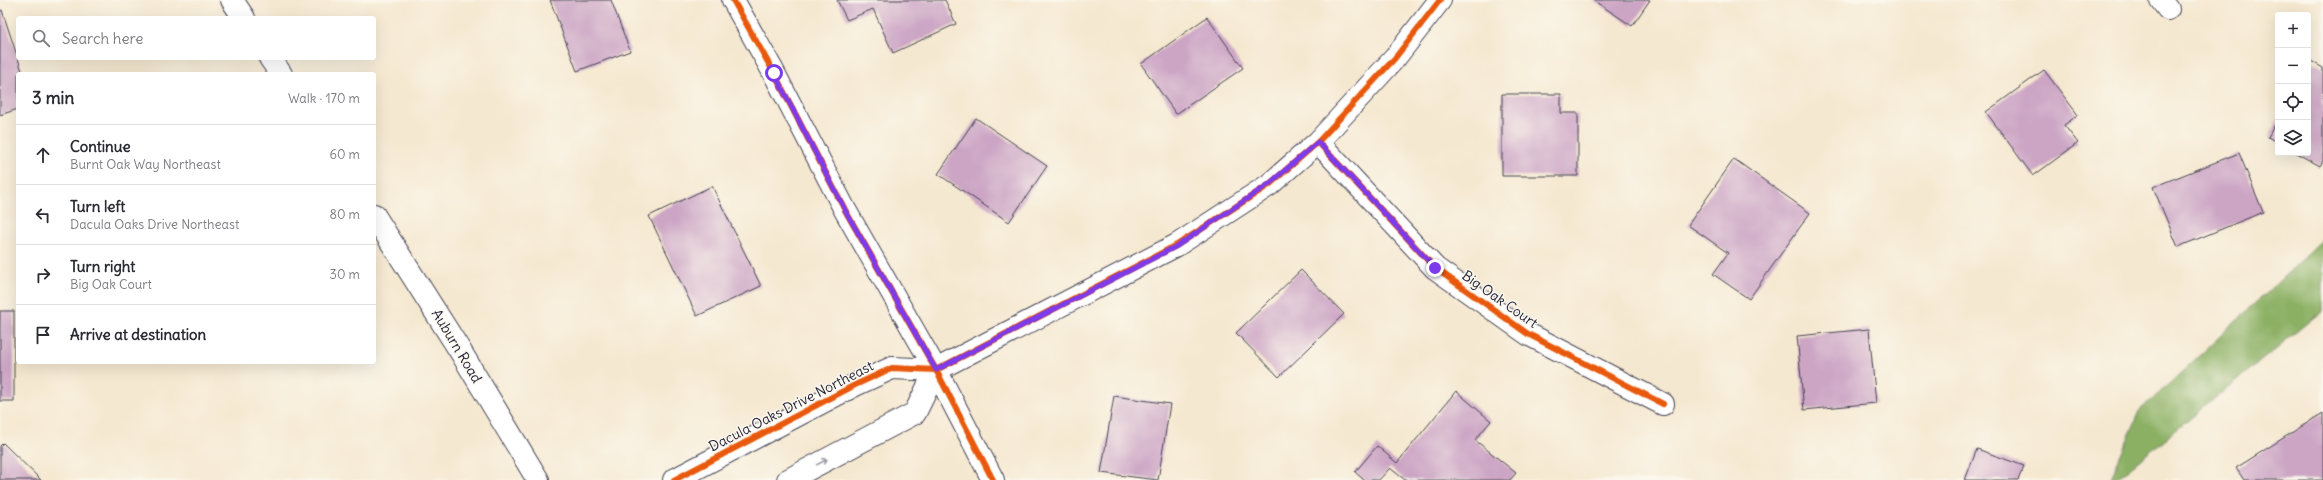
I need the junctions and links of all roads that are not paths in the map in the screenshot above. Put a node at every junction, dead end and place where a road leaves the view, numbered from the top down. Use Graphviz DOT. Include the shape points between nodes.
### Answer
graph roads {
  1 [pos="232,0"];
  2 [pos="733,0"];
  3 [pos="1440,0"];
  4 [pos="243,16"];
  5 [pos="271,60"];
  6 [pos="280,72"];
  7 [pos="1318,142"];
  8 [pos="376,218"];
  9 [pos="936,370"];
  10 [pos="1663,404"];
  11 [pos="538,480"];
  12 [pos="674,480"];
  13 [pos="788,480"];
  14 [pos="993,480"];
  1 -- 4 [label="street"];
  2 -- 9 [label="street" via="845,210"];
  3 -- 7 [label="street, Dacula Oaks Drive Northeast" via="1395,58"];
  5 -- 6 [label="street"];
  7 -- 9 [label="street, Dacula Oaks Drive Northeast" via="1269,184 1177,246"];
  7 -- 10 [label="street, Big Oak Court" via="1435,268 1528,334"];
  8 -- 11 [label="street, Auburn Road"];
  9 -- 12 [label="street, Dacula Oaks Drive Northeast" via="892,368"];
  13 -- 9 [label="street, one-way" via="915,412"];
  9 -- 14 [label="street"];
}
